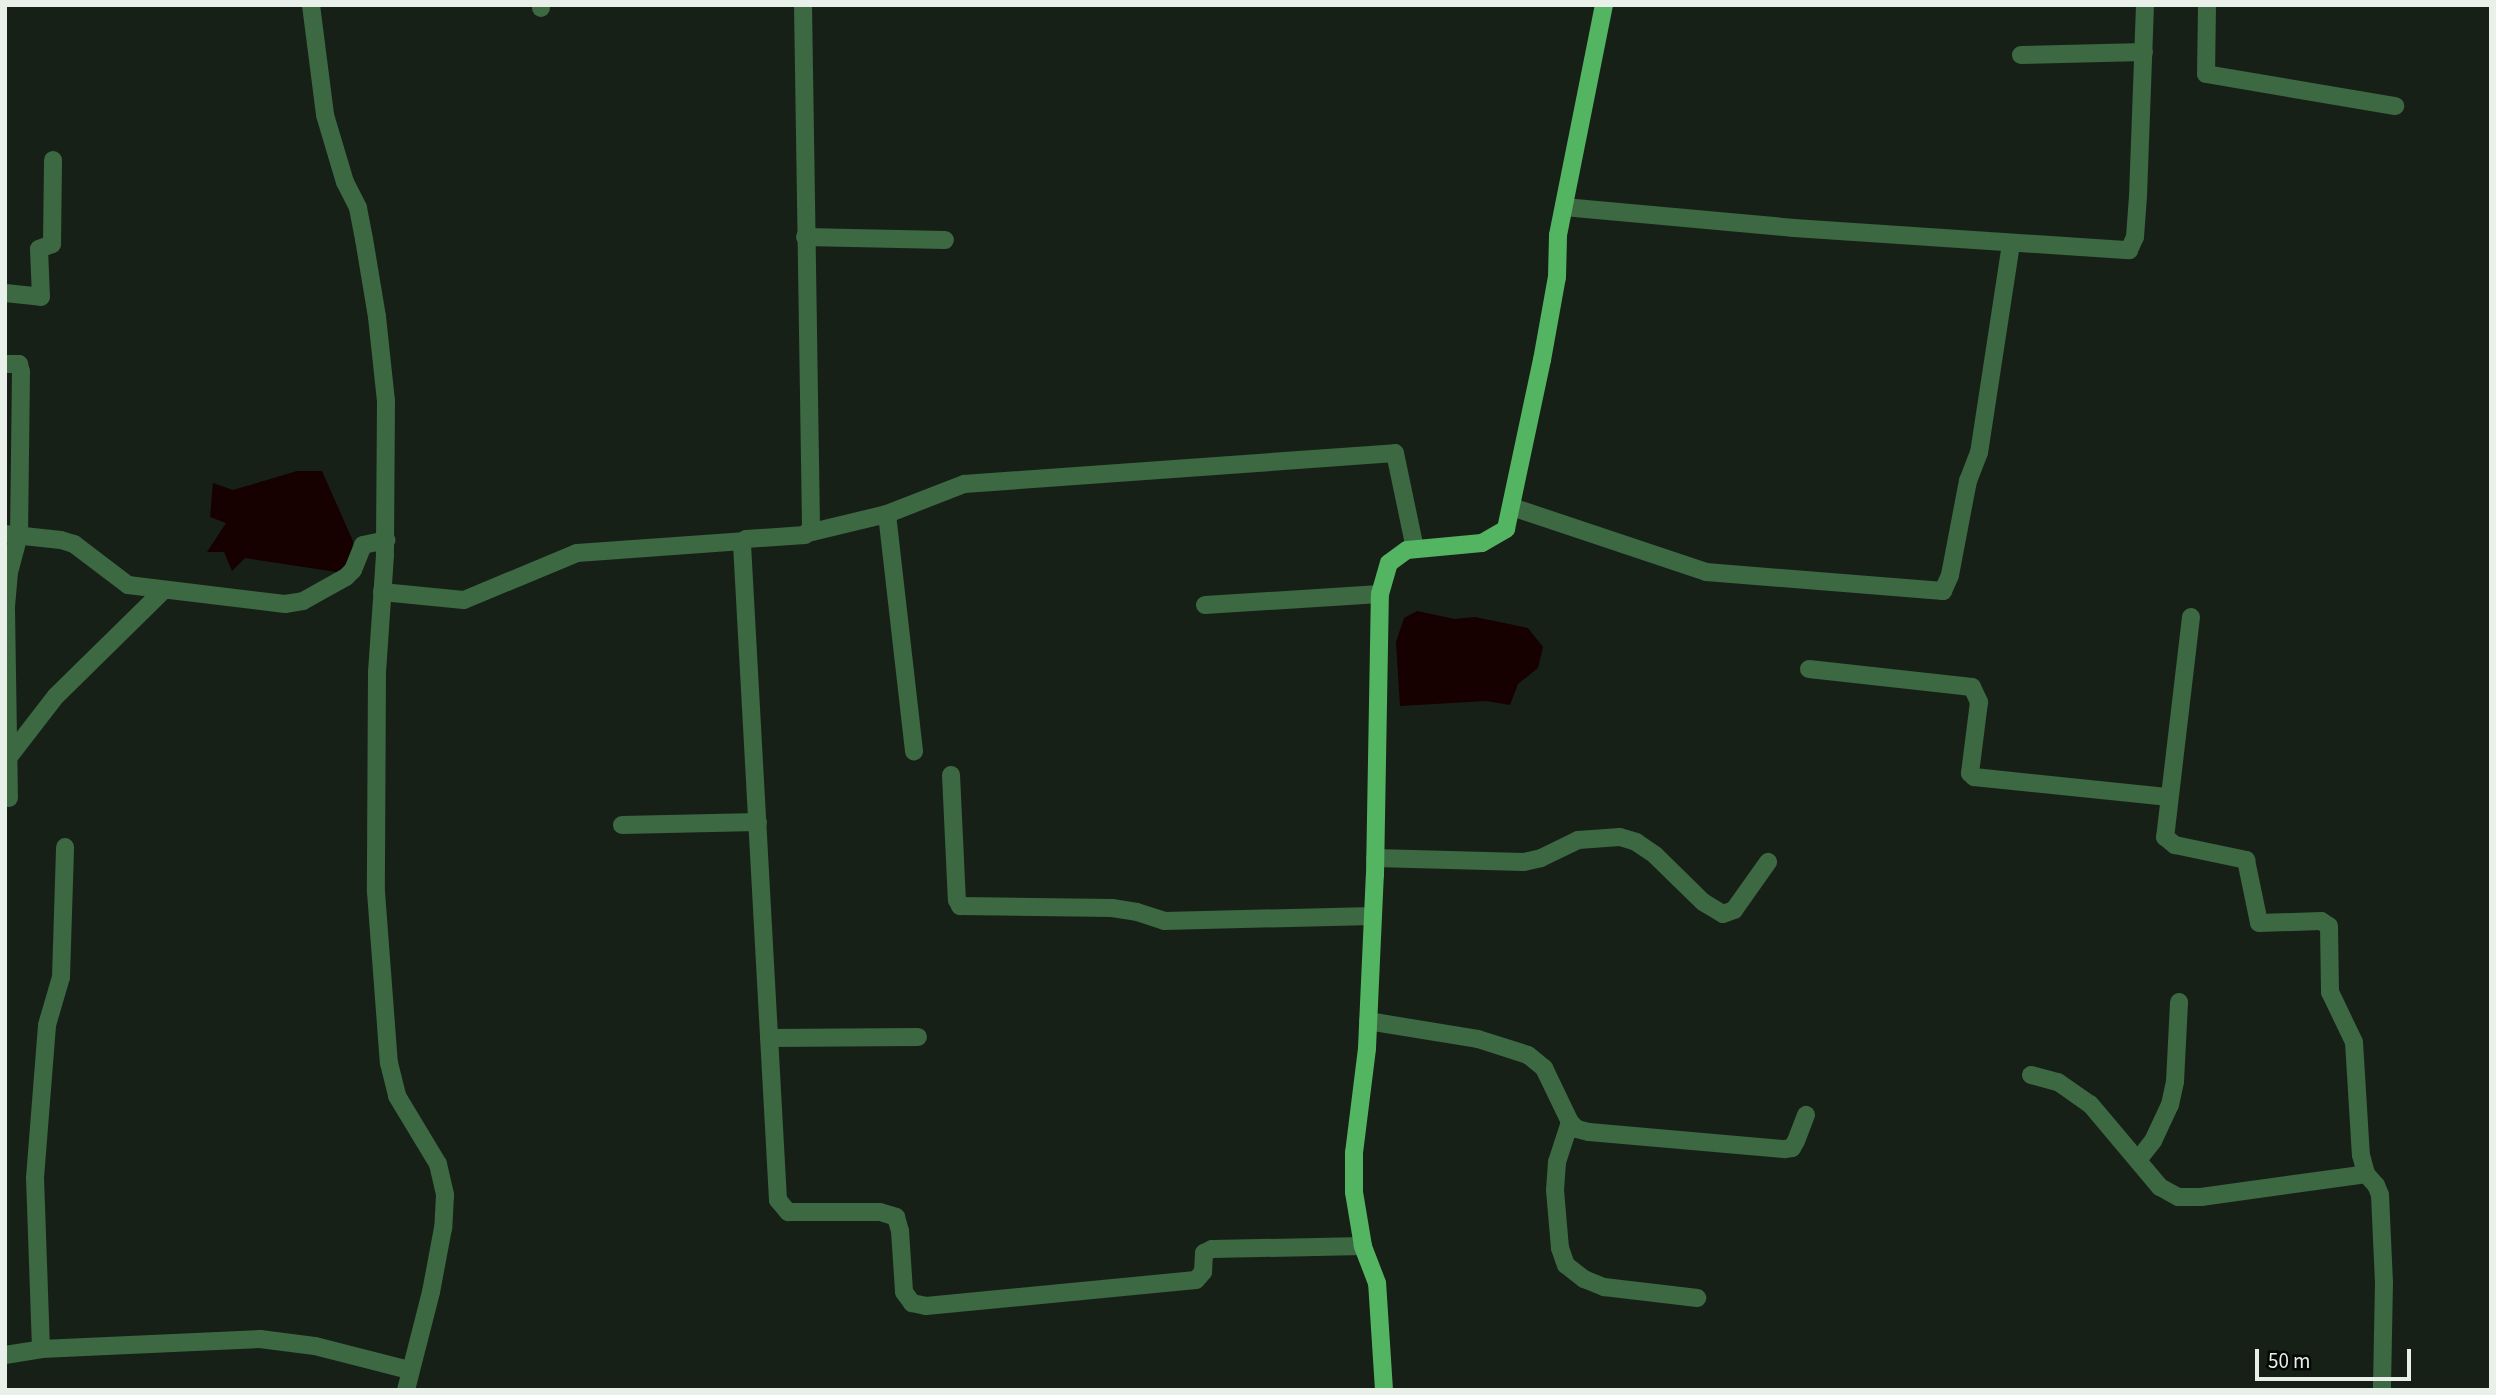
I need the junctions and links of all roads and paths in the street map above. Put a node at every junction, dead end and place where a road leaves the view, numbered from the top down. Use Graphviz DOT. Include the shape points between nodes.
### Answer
graph roads {
  1 [pos="311,5"];
  2 [pos="803,5"];
  3 [pos="1604,5"];
  4 [pos="2145,5"];
  5 [pos="2207,5"];
  6 [pos="2144,52"];
  7 [pos="2021,55"];
  8 [pos="2395,106"];
  9 [pos="53,160"];
  10 [pos="1563,207"];
  11 [pos="805,237"];
  12 [pos="945,240"];
  13 [pos="2011,245"];
  14 [pos="5,293"];
  15 [pos="5,363"];
  16 [pos="1512,507"];
  17 [pos="887,514"];
  18 [pos="808,533"];
  19 [pos="12,534"];
  20 [pos="386,540"];
  21 [pos="743,541"];
  22 [pos="1415,549"];
  23 [pos="164,590"];
  24 [pos="382,593"];
  25 [pos="1380,594"];
  26 [pos="1205,605"];
  27 [pos="2191,617"];
  28 [pos="6,642"];
  29 [pos="1809,669"];
  30 [pos="914,751"];
  31 [pos="8,758"];
  32 [pos="951,775"];
  33 [pos="2169,797"];
  34 [pos="9,798"];
  35 [pos="758,822"];
  36 [pos="622,825"];
  37 [pos="65,847"];
  38 [pos="1374,858"];
  39 [pos="1768,862"];
  40 [pos="1373,916"];
  41 [pos="2179,1002"];
  42 [pos="1368,1021"];
  43 [pos="918,1037"];
  44 [pos="769,1038"];
  45 [pos="2031,1075"];
  46 [pos="1806,1115"];
  47 [pos="1570,1122"];
  48 [pos="2138,1160"];
  49 [pos="2366,1174"];
  50 [pos="1363,1247"];
  51 [pos="1698,1298"];
  52 [pos="41,1349"];
  53 [pos="5,1355"];
  54 [pos="409,1370"];
  55 [pos="406,1390"];
  56 [pos="1384,1390"];
  57 [pos="2382,1390"];
  1 -- 20 [label="street" via="325,115 345,183 358,208 377,317 386,401"];
  2 -- 11 [label="street"];
  3 -- 10 [label="main road"];
  4 -- 6 [label="street"];
  5 -- 8 [label="street" via="2206,74"];
  6 -- 7 [label="street"];
  6 -- 13 [label="street" via="2132,246 2122,251"];
  9 -- 14 [label="street" via="52,244 39,249 41,297"];
  10 -- 13 [label="street"];
  10 -- 16 [label="main road" via="1557,277"];
  11 -- 12 [label="street"];
  11 -- 18 [label="street"];
  13 -- 16 [label="street" via="1979,453 1968,481 1943,591 1706,572"];
  15 -- 19 [label="street" via="19,364 21,372"];
  16 -- 22 [label="main road" via="1506,529 1482,544"];
  17 -- 18 [label="street"];
  17 -- 22 [label="street" via="964,484 1395,453"];
  17 -- 30 [label="street"];
  18 -- 21 [label="street"];
  19 -- 23 [label="street" via="67,542 90,554 124,583"];
  19 -- 28 [label="street"];
  20 -- 23 [label="street" via="363,545 353,570 345,577 294,604"];
  20 -- 24 [label="street"];
  21 -- 24 [label="street" via="577,553 464,600"];
  21 -- 35 [label="street"];
  22 -- 25 [label="main road" via="1389,564"];
  23 -- 31 [label="street" via="56,696"];
  24 -- 54 [label="street" via="376,670 376,892 389,1063 397,1096 438,1164 445,1195 431,1292"];
  25 -- 26 [label="street"];
  25 -- 38 [label="main road"];
  27 -- 33 [label="street"];
  28 -- 31 [label="street"];
  29 -- 33 [label="street" via="1972,687 1979,702 1969,774 1974,777"];
  31 -- 34 [label="street"];
  32 -- 40 [label="street" via="960,906 1112,908 1164,920"];
  33 -- 49 [label="street" via="2167,841 2246,860 2259,923 2321,921 2329,926 2330,992 2354,1042 2359,1141"];
  35 -- 36 [label="street"];
  35 -- 44 [label="street"];
  37 -- 52 [label="street" via="61,977 47,1025 35,1178"];
  38 -- 39 [label="street" via="1524,862 1578,840 1620,837 1656,855 1712,911 1723,914 1734,910"];
  38 -- 40 [label="main road"];
  40 -- 42 [label="main road"];
  41 -- 48 [label="street" via="2170,1105 2153,1142"];
  42 -- 47 [label="street" via="1478,1039 1528,1055 1544,1068"];
  42 -- 50 [label="main road" via="1354,1153 1354,1192"];
  43 -- 44 [label="street"];
  44 -- 50 [label="street" via="777,1189 782,1208 788,1212 880,1212 896,1217 904,1292 912,1303 940,1306 1196,1280 1203,1272 1205,1253 1212,1249"];
  45 -- 48 [label="street" via="2058,1082 2090,1104"];
  46 -- 47 [label="street" via="1792,1148 1780,1150 1588,1132"];
  47 -- 51 [label="street" via="1557,1162 1555,1190 1566,1265 1604,1287"];
  48 -- 49 [label="street" via="2160,1186 2188,1198"];
  49 -- 57 [label="street" via="2380,1195"];
  50 -- 56 [label="main road" via="1377,1283"];
  52 -- 53 [label="street"];
  52 -- 54 [label="street" via="260,1339 315,1346"];
  54 -- 55 [label="street"];
}
